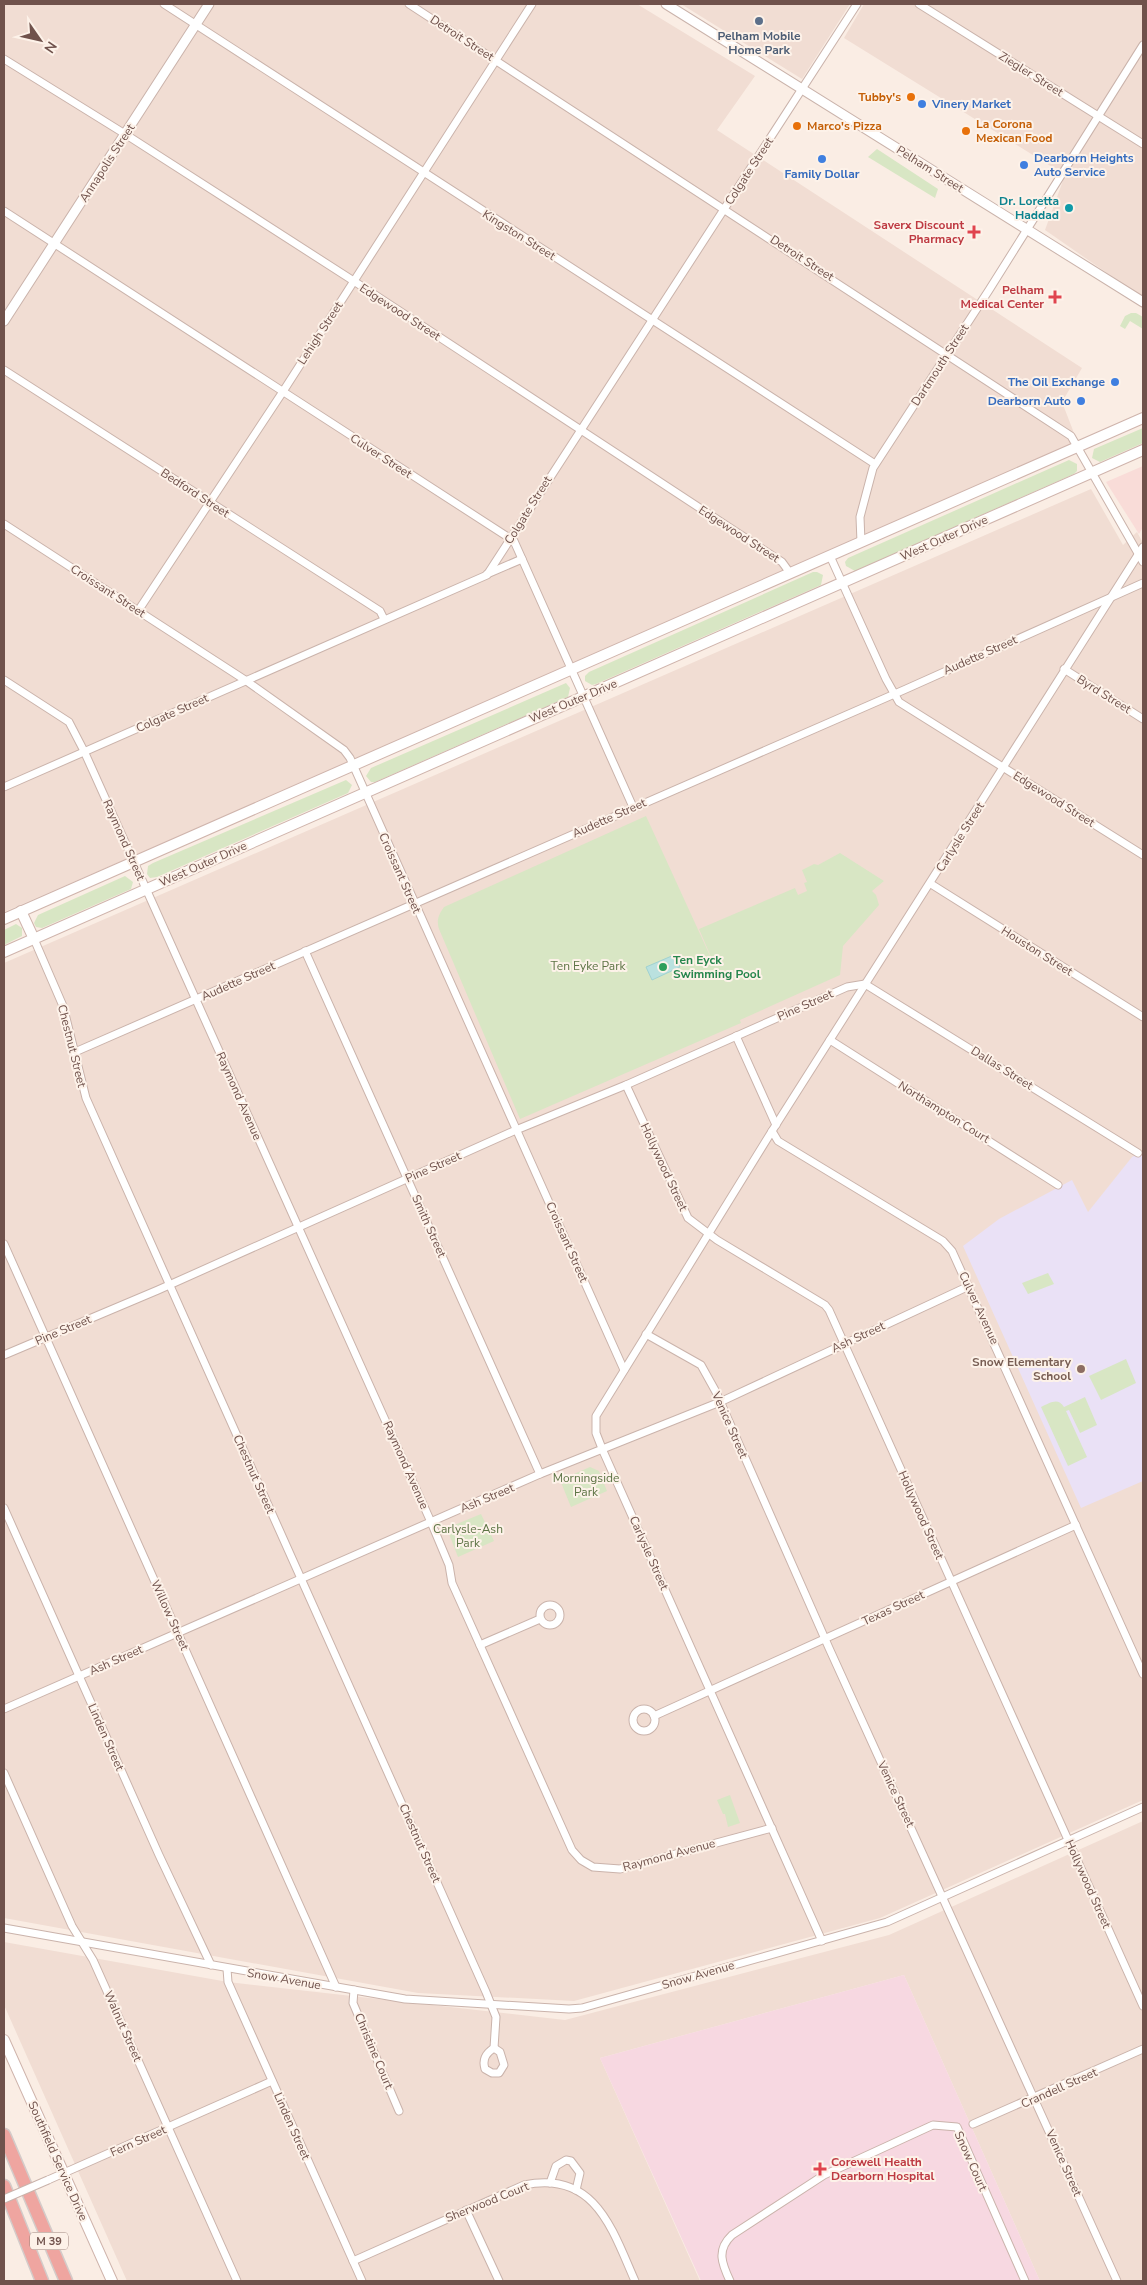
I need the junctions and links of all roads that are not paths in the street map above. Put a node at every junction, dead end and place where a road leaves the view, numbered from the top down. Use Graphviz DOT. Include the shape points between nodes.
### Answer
graph roads {
  1 [pos="164,4"];
  2 [pos="209,4"];
  3 [pos="409,4"];
  4 [pos="532,4"];
  5 [pos="666,4"];
  6 [pos="857,4"];
  7 [pos="919,4"];
  8 [pos="196,24"];
  9 [pos="1143,45"];
  10 [pos="4,59"];
  11 [pos="496,60"];
  12 [pos="802,89"];
  13 [pos="1098,117"];
  14 [pos="125,134"];
  15 [pos="1143,144"];
  16 [pos="423,173"];
  17 [pos="725,208"];
  18 [pos="4,211"];
  19 [pos="1026,230"];
  20 [pos="54,243"];
  21 [pos="353,281"];
  22 [pos="1143,302"];
  23 [pos="651,318"];
  24 [pos="4,321"];
  25 [pos="946,352"];
  26 [pos="4,370"];
  27 [pos="282,393"];
  28 [pos="1143,418"];
  29 [pos="579,429"];
  30 [pos="1079,446"];
  31 [pos="1143,450"];
  32 [pos="875,464"];
  33 [pos="1092,473"];
  34 [pos="209,502"];
  35 [pos="4,524"];
  36 [pos="510,539"];
  37 [pos="861,542"];
  38 [pos="1143,547"];
  39 [pos="1138,555"];
  40 [pos="830,556"];
  41 [pos="522,559"];
  42 [pos="1143,562"];
  43 [pos="790,573"];
  44 [pos="486,575"];
  45 [pos="843,582"];
  46 [pos="1143,583"];
  47 [pos="1110,598"];
  48 [pos="138,611"];
  49 [pos="384,619"];
  50 [pos="572,670"];
  51 [pos="1064,670"];
  52 [pos="4,680"];
  53 [pos="245,680"];
  54 [pos="894,694"];
  55 [pos="584,696"];
  56 [pos="1143,719"];
  57 [pos="84,751"];
  58 [pos="353,765"];
  59 [pos="1003,768"];
  60 [pos="4,787"];
  61 [pos="364,793"];
  62 [pos="633,807"];
  63 [pos="1143,855"];
  64 [pos="134,862"];
  65 [pos="931,884"];
  66 [pos="146,889"];
  67 [pos="414,904"];
  68 [pos="21,912"];
  69 [pos="4,919"];
  70 [pos="34,939"];
  71 [pos="4,952"];
  72 [pos="305,952"];
  73 [pos="865,984"];
  74 [pos="196,1000"];
  75 [pos="1143,1018"];
  76 [pos="736,1036"];
  77 [pos="830,1040"];
  78 [pos="75,1052"];
  79 [pos="626,1085"];
  80 [pos="774,1128"];
  81 [pos="516,1130"];
  82 [pos="1138,1153"];
  83 [pos="407,1178"];
  84 [pos="1058,1185"];
  85 [pos="298,1226"];
  86 [pos="710,1234"];
  87 [pos="4,1244"];
  88 [pos="169,1285"];
  89 [pos="969,1286"];
  90 [pos="646,1334"];
  91 [pos="46,1337"];
  92 [pos="844,1344"];
  93 [pos="4,1355"];
  94 [pos="624,1370"];
  95 [pos="720,1402"];
  96 [pos="603,1451"];
  97 [pos="540,1474"];
  98 [pos="4,1508"];
  99 [pos="431,1522"];
  100 [pos="1076,1525"];
  101 [pos="301,1579"];
  102 [pos="951,1581"];
  103 [pos="540,1618"];
  104 [pos="178,1633"];
  105 [pos="826,1640"];
  106 [pos="480,1645"];
  107 [pos="1143,1674"];
  108 [pos="79,1676"];
  109 [pos="710,1690"];
  110 [pos="4,1709"];
  111 [pos="654,1716"];
  112 [pos="4,1773"];
  113 [pos="1143,1807"];
  114 [pos="772,1828"];
  115 [pos="1069,1842"];
  116 [pos="942,1897"];
  117 [pos="4,1928"];
  118 [pos="822,1940"];
  119 [pos="83,1942"];
  120 [pos="211,1965"];
  121 [pos="227,1969"];
  122 [pos="336,1987"];
  123 [pos="354,1990"];
  124 [pos="491,2003"];
  125 [pos="1143,2006"];
  126 [pos="4,2040"];
  127 [pos="494,2048"];
  128 [pos="1143,2049"];
  129 [pos="272,2081"];
  130 [pos="1034,2099"];
  131 [pos="399,2111"];
  132 [pos="973,2124"];
  133 [pos="168,2128"];
  134 [pos="4,2135"];
  135 [pos="64,2173"];
  136 [pos="550,2183"];
  137 [pos="4,2186"];
  138 [pos="576,2190"];
  139 [pos="4,2198"];
  140 [pos="466,2210"];
  141 [pos="352,2261"];
  142 [pos="42,2281"];
  143 [pos="66,2281"];
  144 [pos="112,2281"];
  145 [pos="237,2281"];
  146 [pos="362,2281"];
  147 [pos="498,2281"];
  148 [pos="635,2281"];
  149 [pos="730,2281"];
  150 [pos="1025,2281"];
  151 [pos="1117,2281"];
  1 -- 8 [label="street, Kingston Street"];
  2 -- 8 [label="street, Annapolis Street"];
  3 -- 11 [label="street, Detroit Street"];
  4 -- 11 [label="street, Lehigh Street"];
  5 -- 12 [label="street, Pelham Street"];
  6 -- 12 [label="street, Colgate Street"];
  7 -- 13 [label="street, Ziegler Street"];
  8 -- 14 [label="street, Annapolis Street"];
  8 -- 16 [label="street, Kingston Street"];
  9 -- 13 [label="street, Dartmouth Street"];
  10 -- 14 [label="street, Edgewood Street"];
  11 -- 16 [label="street, Lehigh Street"];
  11 -- 17 [label="street, Detroit Street"];
  12 -- 17 [label="street, Colgate Street"];
  12 -- 19 [label="street, Pelham Street"];
  13 -- 15 [label="street, Ziegler Street"];
  13 -- 19 [label="street, Dartmouth Street"];
  14 -- 20 [label="street, Annapolis Street"];
  14 -- 21 [label="street, Edgewood Street"];
  16 -- 21 [label="street, Lehigh Street"];
  16 -- 23 [label="street, Kingston Street"];
  17 -- 23 [label="street, Colgate Street"];
  17 -- 25 [label="street, Detroit Street"];
  18 -- 20 [label="street, Culver Street"];
  19 -- 22 [label="street, Pelham Street"];
  19 -- 25 [label="street, Dartmouth Street"];
  20 -- 24 [label="street, Annapolis Street"];
  20 -- 27 [label="street, Culver Street"];
  21 -- 27 [label="street, Lehigh Street"];
  21 -- 29 [label="street, Edgewood Street"];
  23 -- 29 [label="street, Colgate Street"];
  23 -- 32 [label="street, Kingston Street"];
  25 -- 30 [label="street, Detroit Street" via="1074,438"];
  25 -- 32 [label="street, Dartmouth Street" via="942,364"];
  26 -- 34 [label="street, Bedford Street"];
  27 -- 34 [label="street, Lehigh Street"];
  27 -- 36 [label="street, Culver Street"];
  28 -- 30 [label="main road"];
  29 -- 36 [label="street, Colgate Street"];
  29 -- 43 [label="street, Edgewood Street" via="782,562"];
  30 -- 33 [label="street, Detroit Street"];
  30 -- 37 [label="main road"];
  31 -- 33 [label="main road, West Outer Drive"];
  32 -- 37 [label="street, Dartmouth Street" via="860,517"];
  33 -- 39 [label="street, Detroit Street"];
  33 -- 45 [label="main road, West Outer Drive"];
  34 -- 48 [label="street, Lehigh Street"];
  34 -- 49 [label="street, Bedford Street" via="380,611"];
  35 -- 48 [label="street, Croissant Street"];
  36 -- 41 [label="street, Culver Street"];
  36 -- 44 [label="street, Colgate Street"];
  37 -- 40 [label="main road"];
  38 -- 39 [label="street, Carlysle Street"];
  39 -- 42 [label="street, Detroit Street"];
  39 -- 47 [label="street, Carlysle Street"];
  40 -- 43 [label="main road"];
  40 -- 45 [label="street, Edgewood Street"];
  41 -- 44 [label="street"];
  41 -- 50 [label="street, Culver Street"];
  43 -- 50 [label="main road"];
  44 -- 49 [label="street, Colgate Street"];
  45 -- 54 [label="street, Edgewood Street"];
  45 -- 55 [label="main road, West Outer Drive"];
  46 -- 47 [label="street, Audette Street"];
  47 -- 51 [label="street, Carlysle Street"];
  47 -- 54 [label="street, Audette Street"];
  48 -- 53 [label="street, Croissant Street"];
  49 -- 53 [label="street, Colgate Street"];
  50 -- 55 [label="street, Culver Street"];
  50 -- 58 [label="main road"];
  51 -- 56 [label="street, Byrd Street"];
  51 -- 59 [label="street, Carlysle Street"];
  52 -- 57 [label="street" via="69,722"];
  53 -- 57 [label="street, Colgate Street"];
  53 -- 58 [label="street, Croissant Street" via="344,750"];
  54 -- 59 [label="street, Edgewood Street" via="906,707"];
  54 -- 62 [label="street, Audette Street"];
  55 -- 61 [label="main road, West Outer Drive"];
  55 -- 62 [label="street, Culver Street"];
  57 -- 60 [label="street, Colgate Street"];
  57 -- 64 [label="street, Raymond Street"];
  58 -- 61 [label="street, Croissant Street"];
  58 -- 64 [label="main road"];
  59 -- 63 [label="street, Edgewood Street"];
  59 -- 65 [label="street, Carlysle Street"];
  61 -- 66 [label="main road, West Outer Drive"];
  61 -- 67 [label="street, Croissant Street"];
  62 -- 67 [label="street, Audette Street"];
  64 -- 66 [label="street, Raymond Street"];
  64 -- 68 [label="main road"];
  65 -- 73 [label="street, Carlysle Street"];
  65 -- 75 [label="street, Houston Street"];
  66 -- 70 [label="main road, West Outer Drive"];
  66 -- 74 [label="street, Raymond Avenue"];
  67 -- 72 [label="street, Audette Street"];
  67 -- 81 [label="street, Croissant Street"];
  68 -- 69 [label="main road"];
  68 -- 70 [label="main road"];
  70 -- 71 [label="main road, West Outer Drive"];
  70 -- 78 [label="street, Chestnut Street" via="63,1006"];
  72 -- 74 [label="street, Audette Street"];
  72 -- 83 [label="street, Smith Street"];
  73 -- 76 [label="street, Pine Street" via="847,987"];
  73 -- 77 [label="street, Carlysle Street"];
  73 -- 82 [label="street, Dallas Street"];
  74 -- 78 [label="street, Audette Street"];
  74 -- 85 [label="street, Raymond Avenue"];
  76 -- 79 [label="street, Pine Street"];
  76 -- 80 [label="street, Culver Avenue"];
  77 -- 80 [label="street, Carlysle Street"];
  77 -- 84 [label="street, Northampton Court"];
  78 -- 88 [label="street, Chestnut Street" via="86,1098"];
  79 -- 81 [label="street, Pine Street"];
  79 -- 86 [label="street, Hollywood Street" via="684,1212"];
  80 -- 86 [label="street, Carlysle Street"];
  80 -- 89 [label="street, Culver Avenue" via="778,1141 943,1241 952,1251"];
  81 -- 83 [label="street, Pine Street"];
  81 -- 94 [label="street, Croissant Street"];
  83 -- 85 [label="street, Pine Street"];
  83 -- 97 [label="street, Smith Street"];
  85 -- 88 [label="street, Pine Street"];
  85 -- 99 [label="street, Raymond Avenue"];
  86 -- 90 [label="street, Carlysle Street"];
  86 -- 92 [label="street, Hollywood Street" via="825,1305"];
  87 -- 91 [label="street, Willow Street"];
  88 -- 91 [label="street, Pine Street"];
  88 -- 101 [label="street, Chestnut Street"];
  89 -- 92 [label="street, Ash Street"];
  89 -- 100 [label="street, Culver Avenue"];
  90 -- 94 [label="street, Carlysle Street"];
  90 -- 95 [label="street, Venice Street" via="701,1365"];
  91 -- 93 [label="street, Pine Street"];
  91 -- 104 [label="street, Willow Street"];
  92 -- 95 [label="street, Ash Street"];
  92 -- 102 [label="street, Hollywood Street"];
  94 -- 96 [label="street, Carlysle Street" via="596,1416 596,1433"];
  95 -- 96 [label="street, Ash Street"];
  95 -- 105 [label="street, Venice Street"];
  96 -- 97 [label="street, Ash Street"];
  96 -- 109 [label="street, Carlysle Street"];
  97 -- 99 [label="street, Ash Street"];
  98 -- 108 [label="street, Linden Street"];
  99 -- 101 [label="street, Ash Street"];
  99 -- 106 [label="street, Raymond Avenue" via="452,1583"];
  100 -- 102 [label="street, Texas Street"];
  100 -- 107 [label="street, Culver Avenue"];
  101 -- 104 [label="street, Ash Street"];
  101 -- 124 [label="street, Chestnut Street"];
  102 -- 105 [label="street, Texas Street"];
  102 -- 115 [label="street, Hollywood Street"];
  103 -- 106 [label="street"];
  104 -- 108 [label="street, Ash Street"];
  104 -- 122 [label="street, Willow Street"];
  105 -- 109 [label="street, Texas Street"];
  105 -- 116 [label="street, Venice Street"];
  106 -- 114 [label="street, Raymond Avenue" via="569,1844 587,1864 602,1869 620,1869"];
  108 -- 110 [label="street, Ash Street"];
  108 -- 120 [label="street, Linden Street"];
  109 -- 111 [label="street, Texas Street"];
  109 -- 114 [label="street, Carlysle Street"];
  112 -- 119 [label="street, Walnut Street" via="72,1926"];
  113 -- 115 [label="street, Snow Avenue"];
  114 -- 118 [label="street, Carlysle Street"];
  115 -- 116 [label="street, Snow Avenue"];
  115 -- 125 [label="street, Hollywood Street"];
  116 -- 118 [label="street, Snow Avenue" via="887,1922"];
  116 -- 130 [label="street, Venice Street"];
  117 -- 119 [label="street"];
  118 -- 124 [label="street, Snow Avenue" via="582,2008"];
  119 -- 120 [label="street"];
  119 -- 133 [label="street, Walnut Street"];
  120 -- 121 [label="street, Snow Avenue"];
  121 -- 122 [label="street, Snow Avenue"];
  121 -- 129 [label="street, Linden Street" via="228,1982"];
  122 -- 123 [label="street, Snow Avenue"];
  123 -- 124 [label="street, Snow Avenue" via="405,1998"];
  123 -- 131 [label="street, Christine Court" via="353,2003"];
  124 -- 127 [label="street, Chestnut Street" via="496,2017"];
  126 -- 135 [label="main road, Southfield Service Drive"];
  128 -- 130 [label="street, Crandell Street"];
  129 -- 133 [label="street, Fern Street"];
  129 -- 141 [label="street, Linden Street"];
  130 -- 132 [label="street, Crandell Street"];
  130 -- 151 [label="street, Venice Street"];
  133 -- 135 [label="street, Fern Street"];
  133 -- 145 [label="street, Walnut Street"];
  134 -- 143 [label="highway, M 39"];
  135 -- 139 [label="street, Fern Street, bridge"];
  135 -- 144 [label="main road, Southfield Service Drive"];
  136 -- 138 [label="street, Sherwood Court"];
  136 -- 138 [label="street" via="556,2166 566,2160 571,2161 580,2173"];
  136 -- 140 [label="street, Sherwood Court" via="524,2185"];
  137 -- 142 [label="highway, M 39"];
  138 -- 148 [label="street, Sherwood Court" via="587,2196 604,2214"];
  140 -- 141 [label="street, Sherwood Court"];
  140 -- 147 [label="street"];
  141 -- 146 [label="street, Linden Street"];
  149 -- 150 [label="street, Snow Court" via="720,2253 732,2235 824,2175 938,2124 957,2127"];
}
